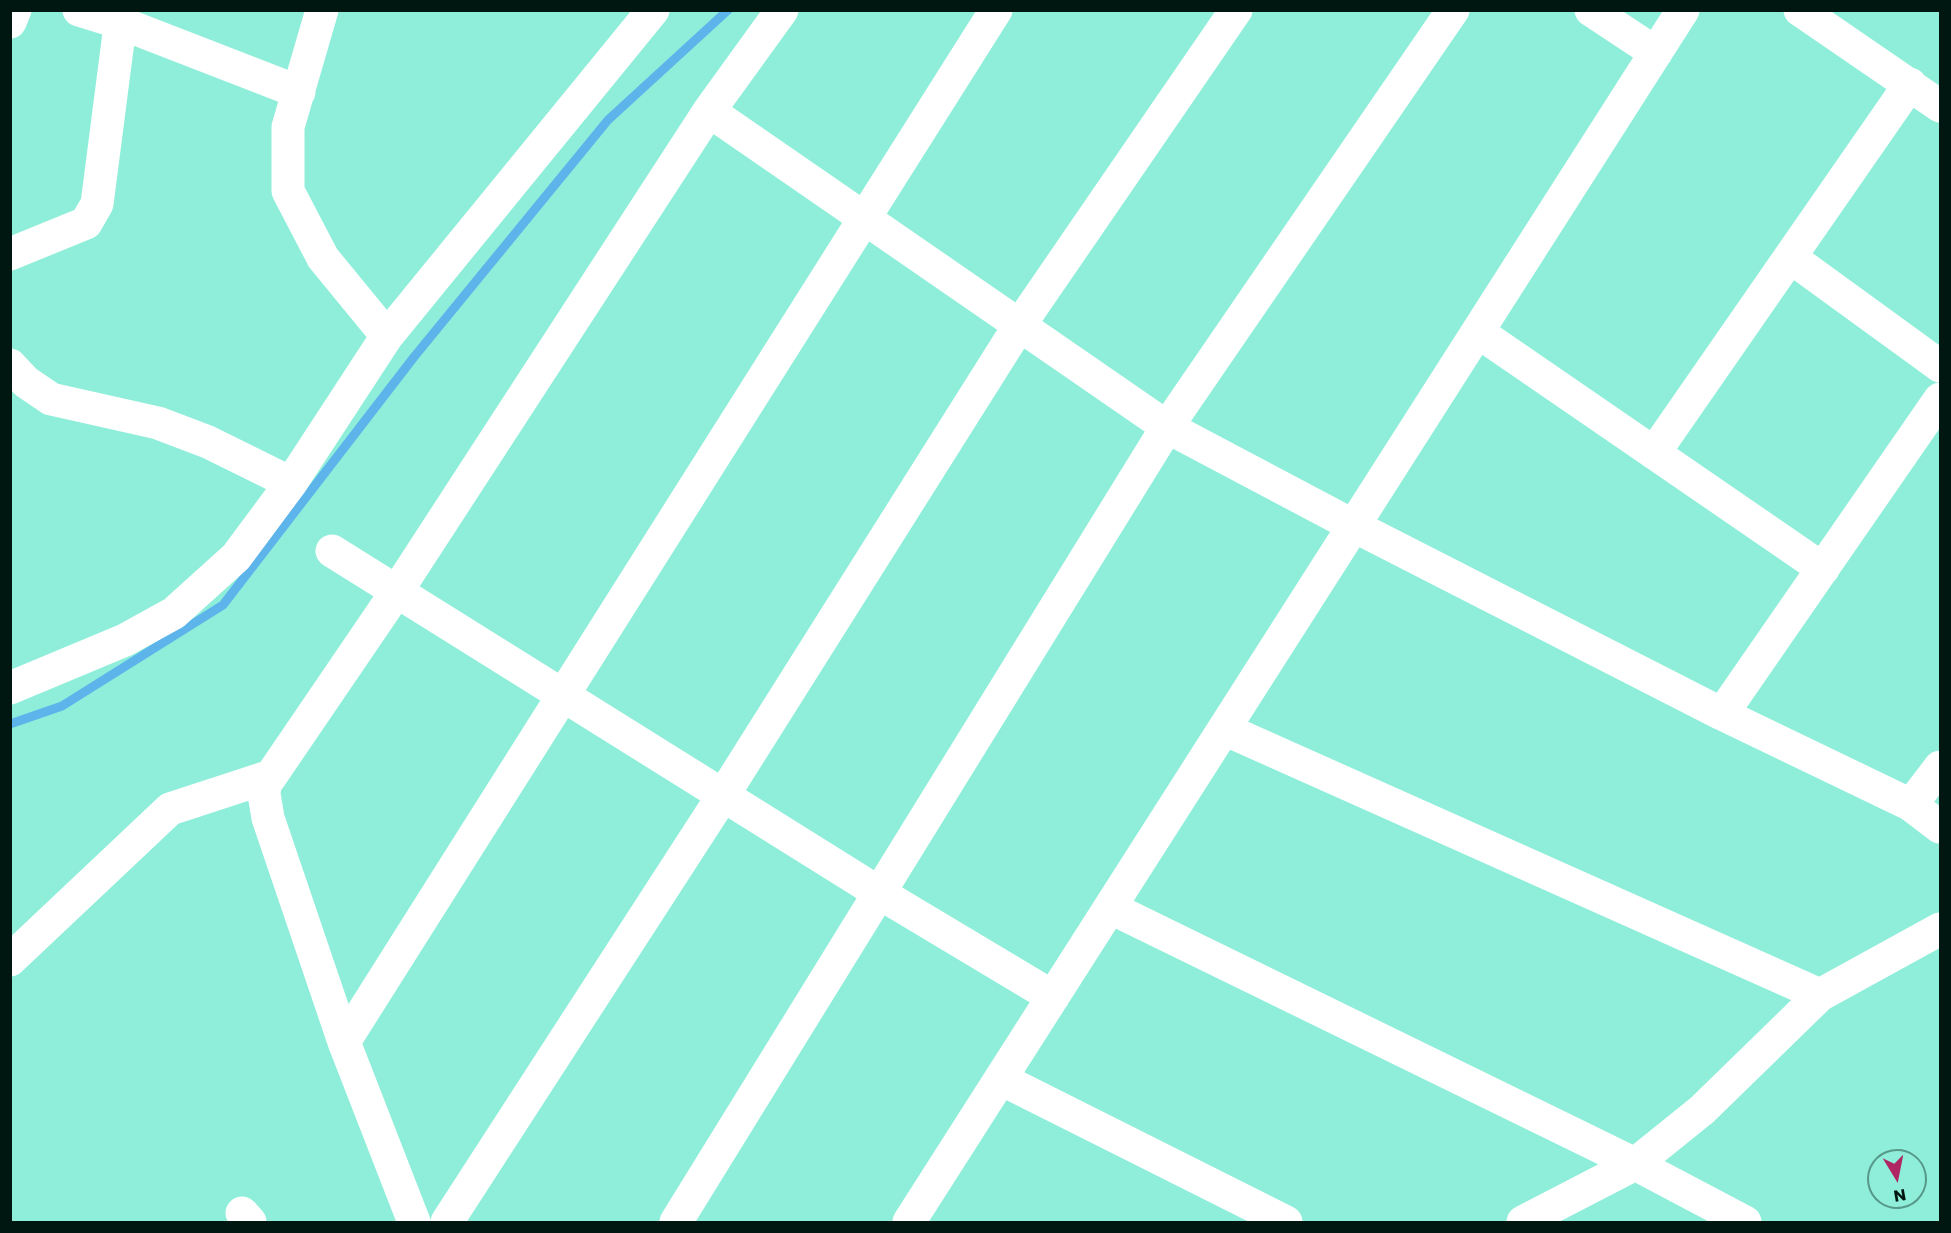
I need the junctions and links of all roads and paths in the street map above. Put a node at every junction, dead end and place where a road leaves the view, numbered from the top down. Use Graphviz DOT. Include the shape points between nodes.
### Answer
graph roads {
  1 [pos="15,10"];
  2 [pos="79,10"];
  3 [pos="322,10"];
  4 [pos="653,10"];
  5 [pos="782,10"];
  6 [pos="996,10"];
  7 [pos="1236,10"];
  8 [pos="1453,10"];
  9 [pos="1591,10"];
  10 [pos="1683,10"];
  11 [pos="1800,10"];
  12 [pos="122,16"];
  13 [pos="10,22"];
  14 [pos="1656,53"];
  15 [pos="1910,84"];
  16 [pos="298,92"];
  17 [pos="1941,106"];
  18 [pos="709,111"];
  19 [pos="866,218"];
  20 [pos="10,254"];
  21 [pos="1790,257"];
  22 [pos="1019,326"];
  23 [pos="1478,332"];
  24 [pos="387,336"];
  25 [pos="10,364"];
  26 [pos="1941,366"];
  27 [pos="1941,399"];
  28 [pos="1167,427"];
  29 [pos="1654,453"];
  30 [pos="291,483"];
  31 [pos="1354,526"];
  32 [pos="332,551"];
  33 [pos="1823,569"];
  34 [pos="396,591"];
  35 [pos="10,688"];
  36 [pos="566,695"];
  37 [pos="1722,714"];
  38 [pos="1224,729"];
  39 [pos="1941,767"];
  40 [pos="267,777"];
  41 [pos="724,794"];
  42 [pos="1911,805"];
  43 [pos="1941,827"];
  44 [pos="881,894"];
  45 [pos="1111,908"];
  46 [pos="1941,929"];
  47 [pos="10,960"];
  48 [pos="1820,995"];
  49 [pos="1053,997"];
  50 [pos="344,1042"];
  51 [pos="1001,1079"];
  52 [pos="1635,1164"];
  53 [pos="414,1222"];
  54 [pos="447,1222"];
  55 [pos="676,1222"];
  56 [pos="909,1222"];
  57 [pos="1286,1222"];
  58 [pos="1523,1222"];
  59 [pos="1745,1222"];
  1 -- 13 [label="street"];
  2 -- 12 [label="street"];
  3 -- 16 [label="street"];
  4 -- 24 [label="street"];
  5 -- 18 [label="street"];
  6 -- 19 [label="street"];
  7 -- 22 [label="street"];
  8 -- 28 [label="street"];
  9 -- 14 [label="street"];
  10 -- 14 [label="street"];
  11 -- 15 [label="street"];
  12 -- 16 [label="street"];
  12 -- 20 [label="street" via="97,204 86,223"];
  14 -- 23 [label="street"];
  15 -- 17 [label="street"];
  15 -- 21 [label="street"];
  16 -- 24 [label="street" via="288,127 288,191 322,258"];
  18 -- 19 [label="street"];
  18 -- 34 [label="street"];
  19 -- 22 [label="street"];
  19 -- 36 [label="street"];
  21 -- 26 [label="street"];
  21 -- 29 [label="street"];
  22 -- 28 [label="street"];
  22 -- 41 [label="street"];
  23 -- 29 [label="street"];
  23 -- 31 [label="street"];
  24 -- 30 [label="street"];
  25 -- 30 [label="street" via="51,399 158,423 208,442"];
  27 -- 33 [label="street"];
  28 -- 31 [label="street"];
  28 -- 44 [label="street"];
  29 -- 33 [label="street"];
  30 -- 35 [label="street" via="236,557 174,613 125,640"];
  31 -- 37 [label="street"];
  31 -- 38 [label="street"];
  32 -- 34 [label="street"];
  33 -- 37 [label="street"];
  34 -- 36 [label="street"];
  34 -- 40 [label="street"];
  36 -- 41 [label="street"];
  36 -- 50 [label="street"];
  37 -- 42 [label="street"];
  38 -- 45 [label="street"];
  38 -- 48 [label="street"];
  39 -- 42 [label="street"];
  40 -- 47 [label="street" via="170,809"];
  40 -- 50 [label="street" via="264,794 268,818"];
  41 -- 44 [label="street"];
  41 -- 54 [label="street"];
  42 -- 43 [label="street"];
  44 -- 49 [label="street"];
  44 -- 55 [label="street"];
  45 -- 49 [label="street"];
  45 -- 52 [label="street"];
  46 -- 48 [label="street"];
  48 -- 52 [label="street" via="1702,1110"];
  49 -- 51 [label="street"];
  50 -- 53 [label="street"];
  51 -- 56 [label="street"];
  51 -- 57 [label="street"];
  52 -- 58 [label="street"];
  52 -- 59 [label="street"];
}
